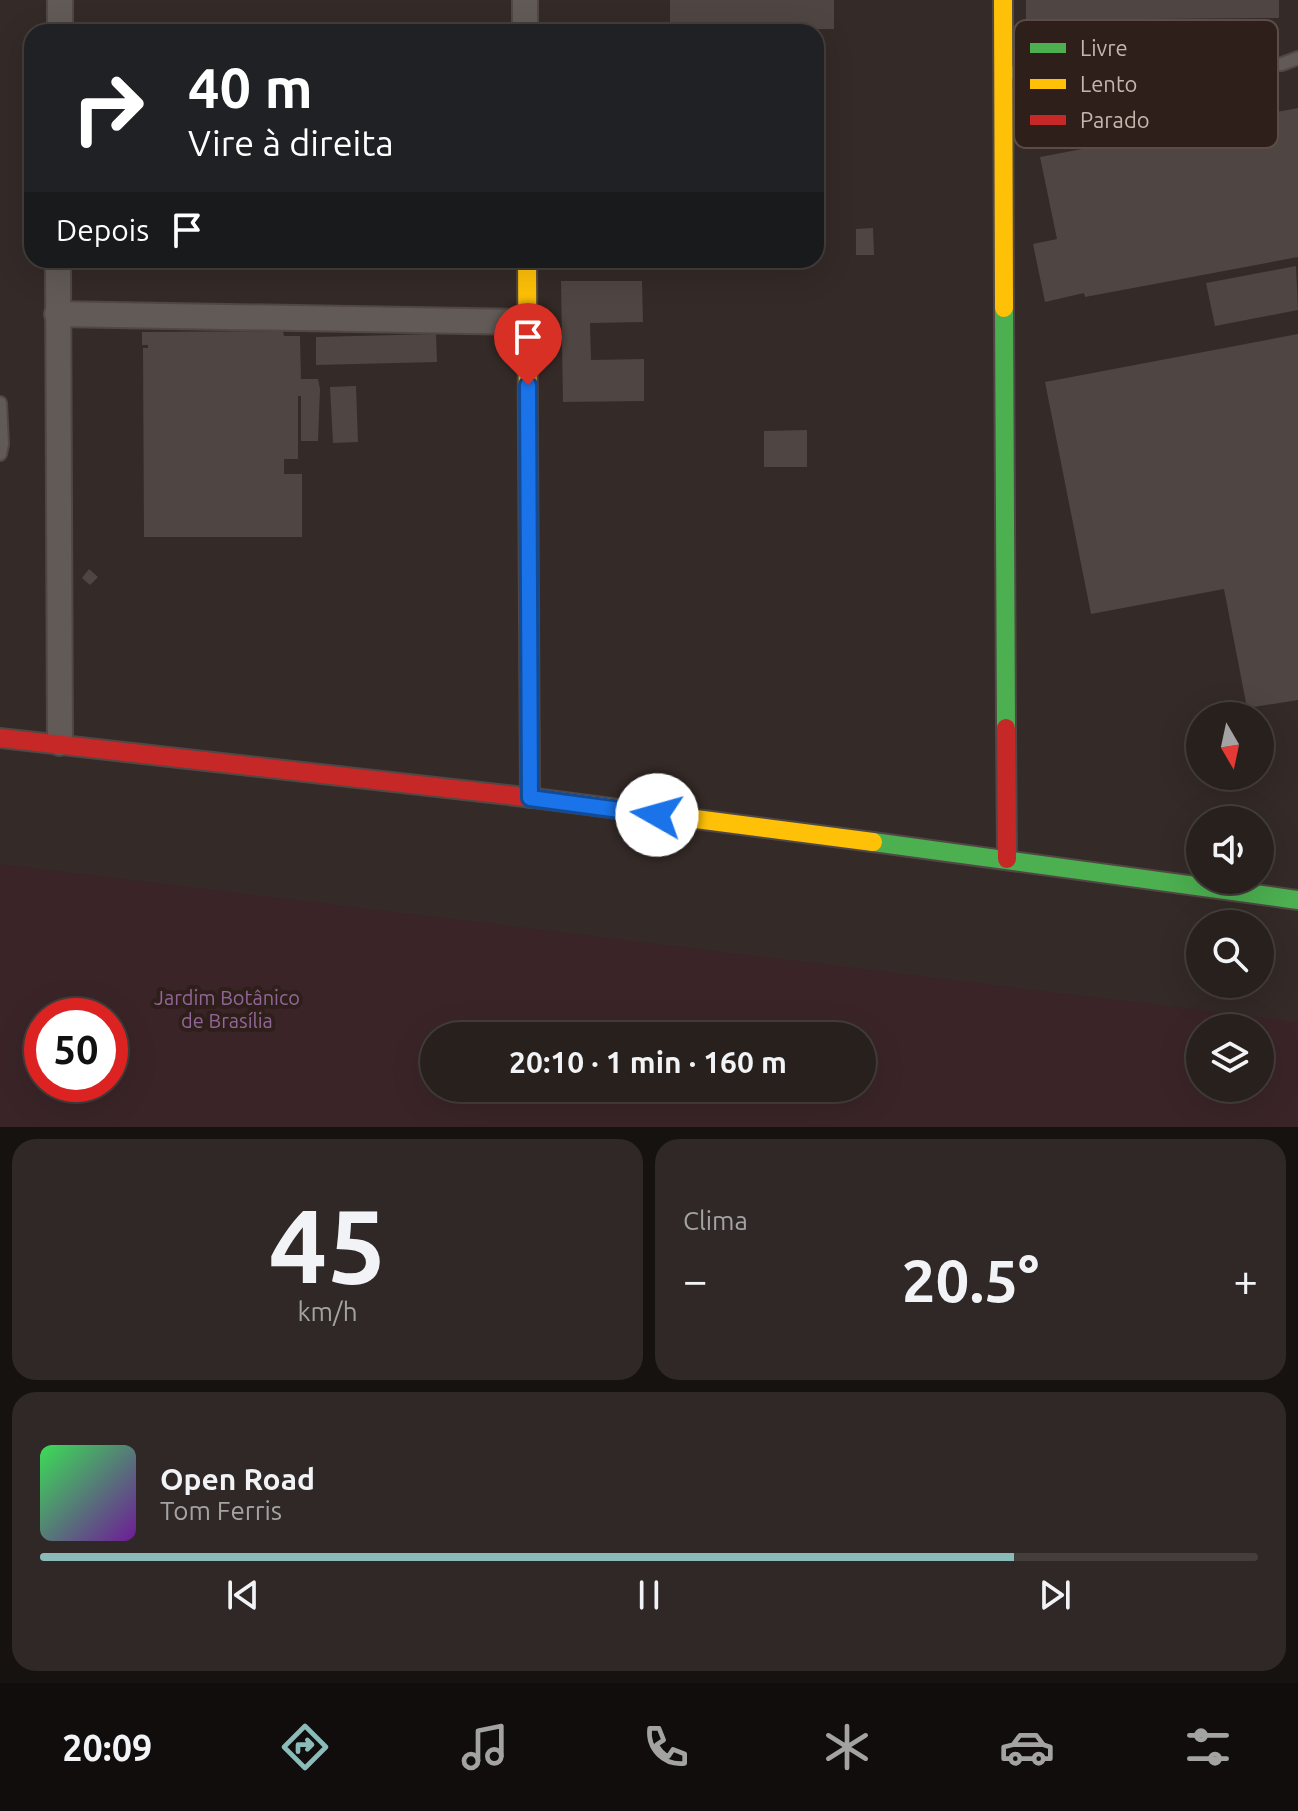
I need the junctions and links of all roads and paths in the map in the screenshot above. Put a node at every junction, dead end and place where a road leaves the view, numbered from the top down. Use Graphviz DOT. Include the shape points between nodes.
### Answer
graph roads {
  1 [pos="60,0"];
  2 [pos="525,0"];
  3 [pos="1003,0"];
  4 [pos="60,24"];
  5 [pos="525,24"];
  6 [pos="1298,58"];
  7 [pos="1278,64"];
  8 [pos="1003,73"];
  9 [pos="1014,73"];
  10 [pos="58,268"];
  11 [pos="527,268"];
  12 [pos="57,314"];
  13 [pos="527,322"];
  14 [pos="0,403"];
  15 [pos="0,454"];
  16 [pos="0,738"];
  17 [pos="60,743"];
  18 [pos="530,798"];
  19 [pos="1007,859"];
  20 [pos="1298,900"];
  1 -- 4 [label="street"];
  2 -- 5 [label="street"];
  3 -- 8 [label="street"];
  6 -- 7 [label="lane"];
  8 -- 9 [label="lane"];
  8 -- 19 [label="street"];
  10 -- 12 [label="street"];
  11 -- 13 [label="street"];
  12 -- 13 [label="street"];
  12 -- 17 [label="street"];
  13 -- 18 [label="street"];
  14 -- 15 [label="lane"];
  16 -- 17 [label="street"];
  17 -- 18 [label="street"];
  18 -- 19 [label="street"];
  19 -- 20 [label="street"];
}
